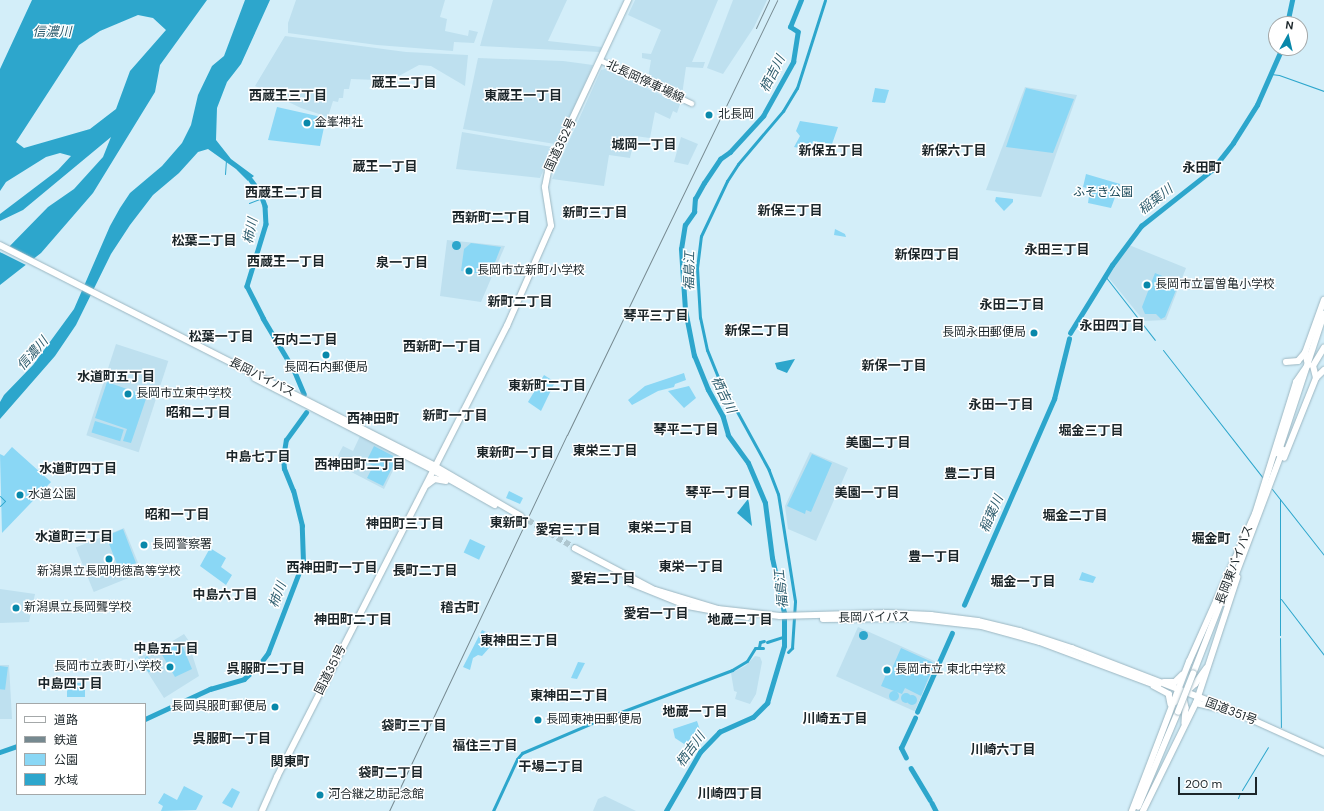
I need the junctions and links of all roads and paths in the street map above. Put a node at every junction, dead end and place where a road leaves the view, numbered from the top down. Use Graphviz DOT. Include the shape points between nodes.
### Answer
graph roads {
  1 [pos="628,0"];
  2 [pos="600,60"];
  3 [pos="691,103"];
  4 [pos="0,245"];
  5 [pos="0,249"];
  6 [pos="1324,300"];
  7 [pos="107,301"];
  8 [pos="1324,314"];
  9 [pos="1324,327"];
  10 [pos="1320,350"];
  11 [pos="1305,353"];
  12 [pos="1324,361"];
  13 [pos="1286,362"];
  14 [pos="1293,363"];
  15 [pos="1324,370"];
  16 [pos="1316,378"];
  17 [pos="1296,382"];
  18 [pos="1306,382"];
  19 [pos="434,468"];
  20 [pos="461,486"];
  21 [pos="422,490"];
  22 [pos="1255,514"];
  23 [pos="1252,531"];
  24 [pos="1250,538"];
  25 [pos="574,549"];
  26 [pos="1189,662"];
  27 [pos="1210,662"];
  28 [pos="1195,675"];
  29 [pos="1141,677"];
  30 [pos="1182,692"];
  31 [pos="1197,700"];
  32 [pos="1180,712"];
  33 [pos="1168,718"];
  34 [pos="1265,725"];
  35 [pos="1180,735"];
  36 [pos="1324,752"];
  37 [pos="262,811"];
  38 [pos="1132,811"];
  39 [pos="1136,811"];
  40 [pos="1140,811"];
  41 [pos="1143,811"];
  1 -- 2 [label="highway, 国道352号"];
  2 -- 3 [label="main road, 北長岡停車場線"];
  2 -- 19 [label="highway, 国道352号" via="546,176 545,187 551,226 508,326"];
  4 -- 7 [label="highway, 長岡バイパス"];
  5 -- 7 [label="highway, 長岡バイパス"];
  6 -- 11 [label="highway"];
  7 -- 19 [label="highway, 長岡バイパス"];
  8 -- 10 [label="highway, 長岡東バイパス"];
  9 -- 10 [label="highway, 長岡東バイパス"];
  10 -- 12 [label="highway"];
  10 -- 16 [label="highway" via="1314,366"];
  10 -- 18 [label="highway, 長岡東バイパス"];
  11 -- 13 [label="highway" via="1298,361"];
  11 -- 17 [label="highway" via="1308,365"];
  14 -- 17 [label="highway" via="1298,370"];
  15 -- 16 [label="highway"];
  16 -- 23 [label="highway"];
  17 -- 22 [label="highway"];
  18 -- 22 [label="highway, 長岡東バイパス"];
  18 -- 23 [label="highway, 長岡東バイパス"];
  19 -- 20 [label="highway, 長岡バイパス"];
  19 -- 20 [label="highway, 長岡バイパス" via="520,518"];
  19 -- 21 [label="highway, 国道351号"];
  20 -- 21 [label="highway" via="437,478"];
  21 -- 37 [label="highway, 国道351号"];
  22 -- 26 [label="highway"];
  22 -- 28 [label="highway, 長岡東バイパス"];
  23 -- 24 [label="highway, 長岡東バイパス"];
  24 -- 27 [label="highway"];
  24 -- 28 [label="highway, 長岡東バイパス"];
  25 -- 29 [label="highway, 長岡バイパス" via="655,590 718,609 769,617 894,613 978,621 1041,637"];
  26 -- 29 [label="highway" via="1175,682 1166,683"];
  26 -- 30 [label="highway"];
  27 -- 30 [label="highway" via="1194,684"];
  27 -- 31 [label="highway"];
  28 -- 30 [label="highway, 長岡東バイパス, bridge"];
  29 -- 30 [label="highway, 長岡バイパス"];
  29 -- 33 [label="highway" via="1170,696"];
  30 -- 31 [label="highway, 長岡バイパス"];
  30 -- 32 [label="highway, 長岡東バイパス, bridge"];
  30 -- 33 [label="highway" via="1173,704"];
  30 -- 35 [label="highway" via="1186,720"];
  31 -- 34 [label="highway, 国道351号"];
  31 -- 34 [label="highway, 国道351号"];
  31 -- 35 [label="highway"];
  32 -- 39 [label="highway, 長岡東バイパス"];
  32 -- 40 [label="highway, 長岡東バイパス"];
  33 -- 38 [label="highway"];
  34 -- 36 [label="highway, 国道351号"];
  35 -- 41 [label="highway"];
}
